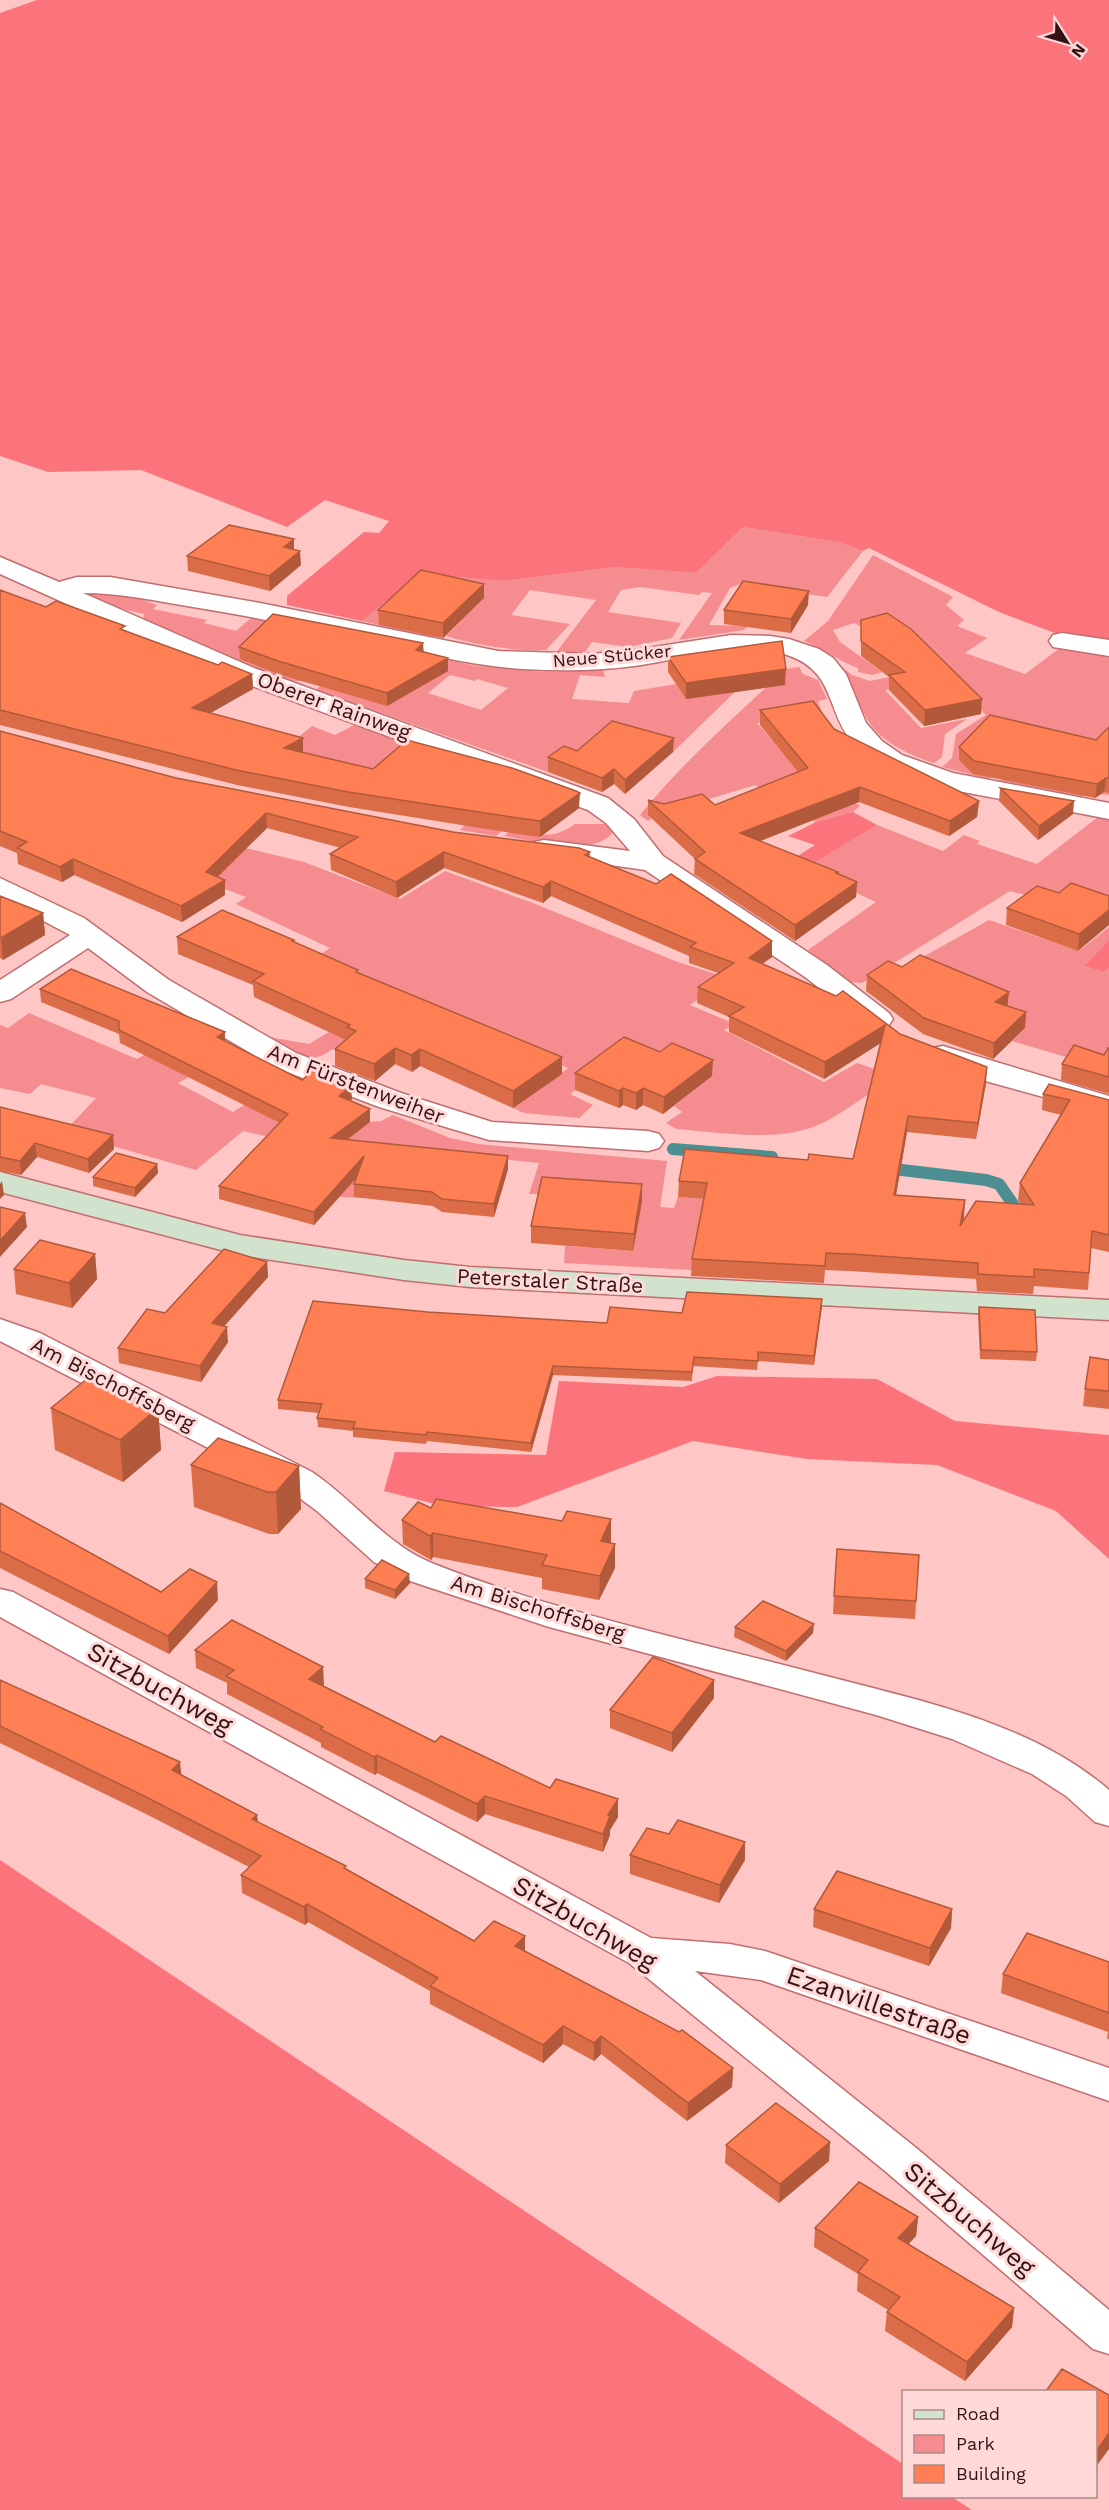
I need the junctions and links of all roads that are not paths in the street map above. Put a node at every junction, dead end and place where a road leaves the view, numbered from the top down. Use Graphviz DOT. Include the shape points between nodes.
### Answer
graph roads {
  1 [pos="0,565"];
  2 [pos="58,590"];
  3 [pos="1062,641"];
  4 [pos="1109,648"];
  5 [pos="1109,811"];
  6 [pos="524,846"];
  7 [pos="652,862"];
  8 [pos="0,886"];
  9 [pos="89,935"];
  10 [pos="0,993"];
  11 [pos="1109,1106"];
  12 [pos="648,1141"];
  13 [pos="0,1182"];
  14 [pos="1109,1310"];
  15 [pos="0,1329"];
  16 [pos="0,1601"];
  17 [pos="1109,1812"];
  18 [pos="643,1952"];
  19 [pos="1109,2085"];
  20 [pos="1109,2336"];
  1 -- 2 [label="street, Oberer Rainweg"];
  2 -- 5 [label="street, Neue Stücker" via="77,585 110,585 330,625 444,652 519,661 617,660 731,643 782,645 816,658 832,672 861,737 892,760 952,781"];
  2 -- 7 [label="street, Oberer Rainweg" via="245,674 587,798 632,831"];
  3 -- 4 [label="street"];
  6 -- 7 [label="street"];
  7 -- 11 [label="street" via="816,971 908,1040 1000,1075"];
  8 -- 9 [label="street, Am Fürstenweiher"];
  9 -- 10 [label="street"];
  9 -- 12 [label="street, Am Fürstenweiher" via="158,986 245,1039 285,1060 390,1100 489,1131"];
  13 -- 14 [label="main road, Peterstaler Straße" via="217,1240 392,1269 470,1277"];
  15 -- 17 [label="street, Am Bischoffsberg" via="298,1480 383,1552 420,1572 558,1617 911,1712 1020,1754 1069,1780"];
  16 -- 18 [label="street, Sitzbuchweg"];
  18 -- 19 [label="street, Ezanvillestraße" via="765,1966"];
  18 -- 20 [label="street, Sitzbuchweg" via="900,2159"];
}
